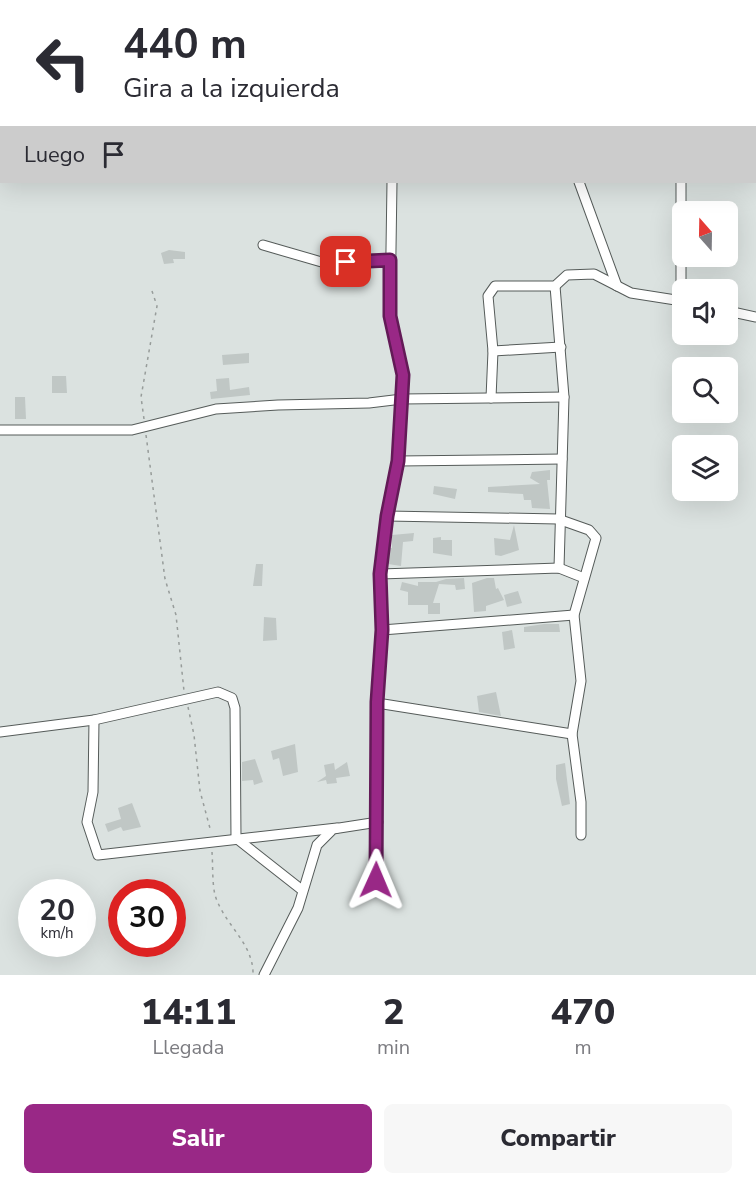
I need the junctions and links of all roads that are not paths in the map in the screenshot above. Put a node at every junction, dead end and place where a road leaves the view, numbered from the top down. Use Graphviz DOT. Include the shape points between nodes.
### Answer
graph roads {
  1 [pos="392,183"];
  2 [pos="579,183"];
  3 [pos="681,183"];
  4 [pos="263,245"];
  5 [pos="390,260"];
  6 [pos="682,279"];
  7 [pos="555,286"];
  8 [pos="617,286"];
  9 [pos="672,299"];
  10 [pos="738,313"];
  11 [pos="756,317"];
  12 [pos="561,347"];
  13 [pos="493,351"];
  14 [pos="564,397"];
  15 [pos="491,398"];
  16 [pos="402,399"];
  17 [pos="0,430"];
  18 [pos="562,459"];
  19 [pos="398,461"];
  20 [pos="387,516"];
  21 [pos="558,519"];
  22 [pos="559,568"];
  23 [pos="380,574"];
  24 [pos="584,578"];
  25 [pos="574,615"];
  26 [pos="382,630"];
  27 [pos="377,702"];
  28 [pos="94,720"];
  29 [pos="0,732"];
  30 [pos="572,734"];
  31 [pos="378,822"];
  32 [pos="337,828"];
  33 [pos="581,835"];
  34 [pos="236,838"];
  35 [pos="376,880"];
  36 [pos="302,890"];
  37 [pos="264,975"];
  1 -- 5 [label="street"];
  2 -- 8 [label="street"];
  3 -- 6 [label="street"];
  4 -- 5 [label="street" via="325,263"];
  5 -- 16 [label="street" via="390,316 403,375"];
  7 -- 8 [label="street" via="567,275 594,274"];
  7 -- 12 [label="street"];
  7 -- 13 [label="street" via="495,286 490,291"];
  8 -- 9 [label="street" via="631,293"];
  10 -- 11 [label="street"];
  12 -- 13 [label="street"];
  12 -- 14 [label="street"];
  13 -- 15 [label="street"];
  14 -- 15 [label="street"];
  14 -- 18 [label="street"];
  15 -- 16 [label="street"];
  16 -- 17 [label="street" via="369,404 216,410 145,428"];
  16 -- 19 [label="street"];
  18 -- 19 [label="street"];
  18 -- 21 [label="street"];
  19 -- 20 [label="street"];
  20 -- 21 [label="street"];
  20 -- 23 [label="street"];
  21 -- 22 [label="street"];
  21 -- 24 [label="street" via="589,530 596,538"];
  22 -- 23 [label="street"];
  22 -- 24 [label="street"];
  23 -- 26 [label="street"];
  24 -- 25 [label="street"];
  25 -- 26 [label="street"];
  25 -- 30 [label="street" via="581,681"];
  26 -- 27 [label="street"];
  27 -- 30 [label="street"];
  27 -- 31 [label="street"];
  28 -- 29 [label="street"];
  28 -- 34 [label="street" via="93,792 87,822 98,855"];
  28 -- 34 [label="street" via="218,692 232,698"];
  30 -- 33 [label="street"];
  31 -- 32 [label="street"];
  31 -- 35 [label="street"];
  32 -- 34 [label="street"];
  32 -- 36 [label="street" via="317,845"];
  34 -- 36 [label="street"];
  36 -- 37 [label="street" via="298,908"];
}
